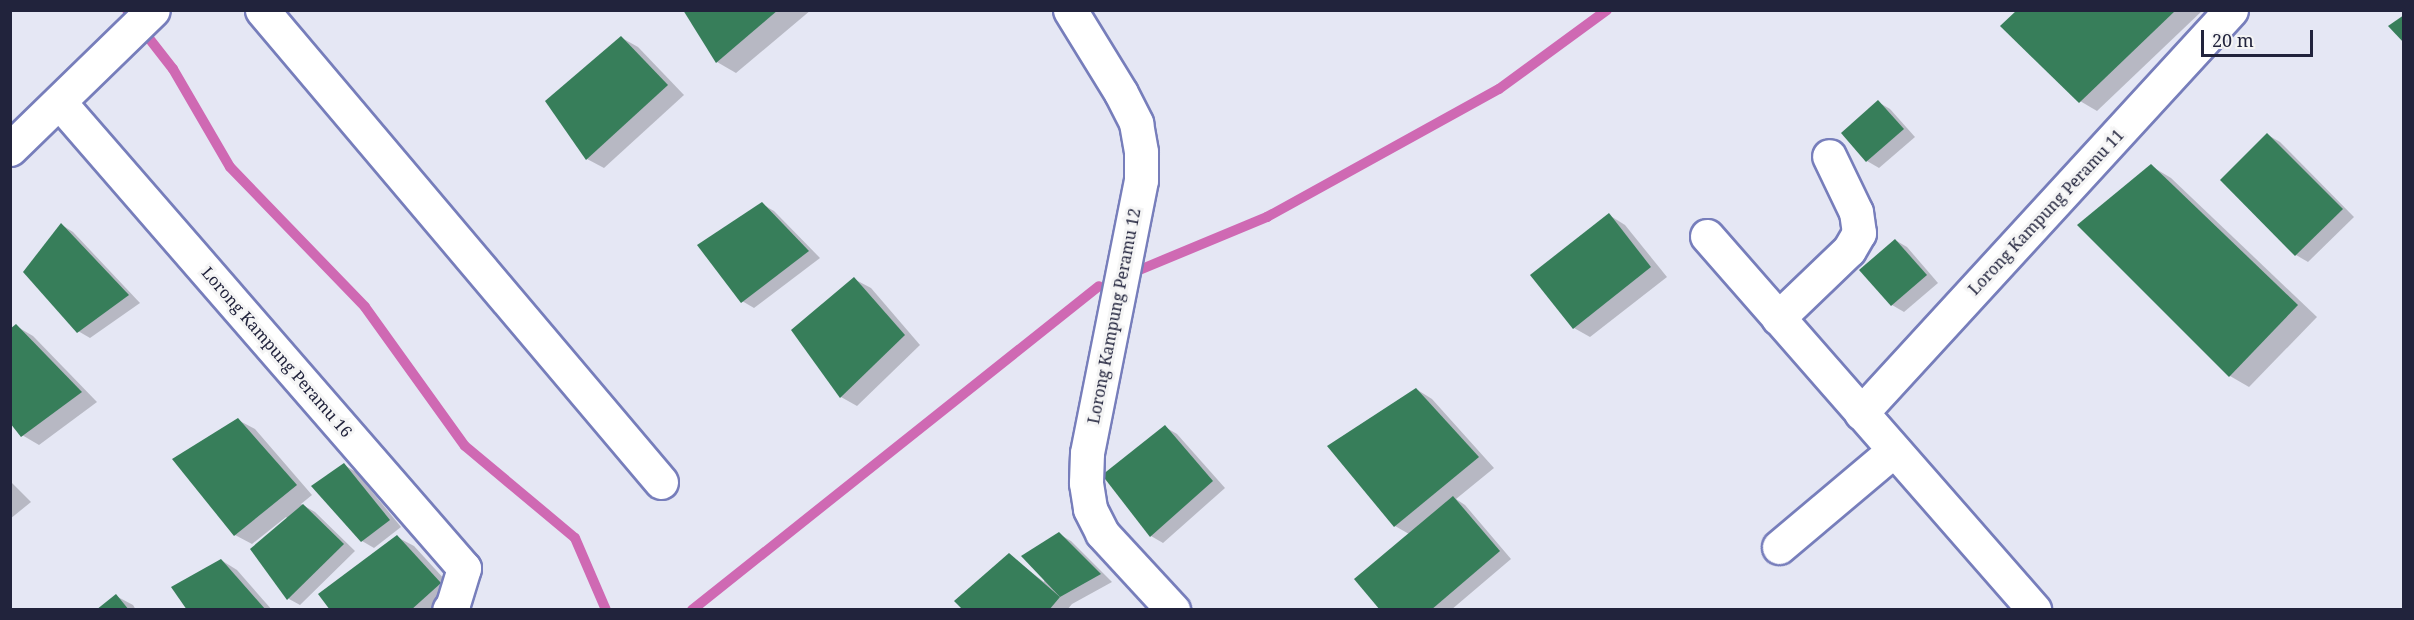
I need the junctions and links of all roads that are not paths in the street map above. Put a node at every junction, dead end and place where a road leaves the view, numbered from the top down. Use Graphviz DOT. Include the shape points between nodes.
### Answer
graph roads {
  1 [pos="153,10"];
  2 [pos="262,10"];
  3 [pos="1070,10"];
  4 [pos="2231,10"];
  5 [pos="60,103"];
  6 [pos="10,149"];
  7 [pos="1829,156"];
  8 [pos="1707,236"];
  9 [pos="1778,318"];
  10 [pos="1861,413"];
  11 [pos="1893,450"];
  12 [pos="661,482"];
  13 [pos="1779,547"];
  14 [pos="449,609"];
  15 [pos="1173,609"];
  16 [pos="2034,609"];
  1 -- 5 [label="street"];
  2 -- 12 [label="street"];
  3 -- 15 [label="street, Lorong Kampung Peramu 12" via="1121,93 1136,123 1141,152 1141,180 1087,453 1090,509 1102,533"];
  4 -- 10 [label="street, Lorong Kampung Peramu 11"];
  5 -- 6 [label="street"];
  5 -- 14 [label="street, Lorong Kampung Peramu 16" via="464,568"];
  7 -- 9 [label="street" via="1856,212 1859,233 1849,250"];
  8 -- 9 [label="street"];
  9 -- 10 [label="street"];
  10 -- 11 [label="street"];
  11 -- 13 [label="street"];
  11 -- 16 [label="street"];
}
